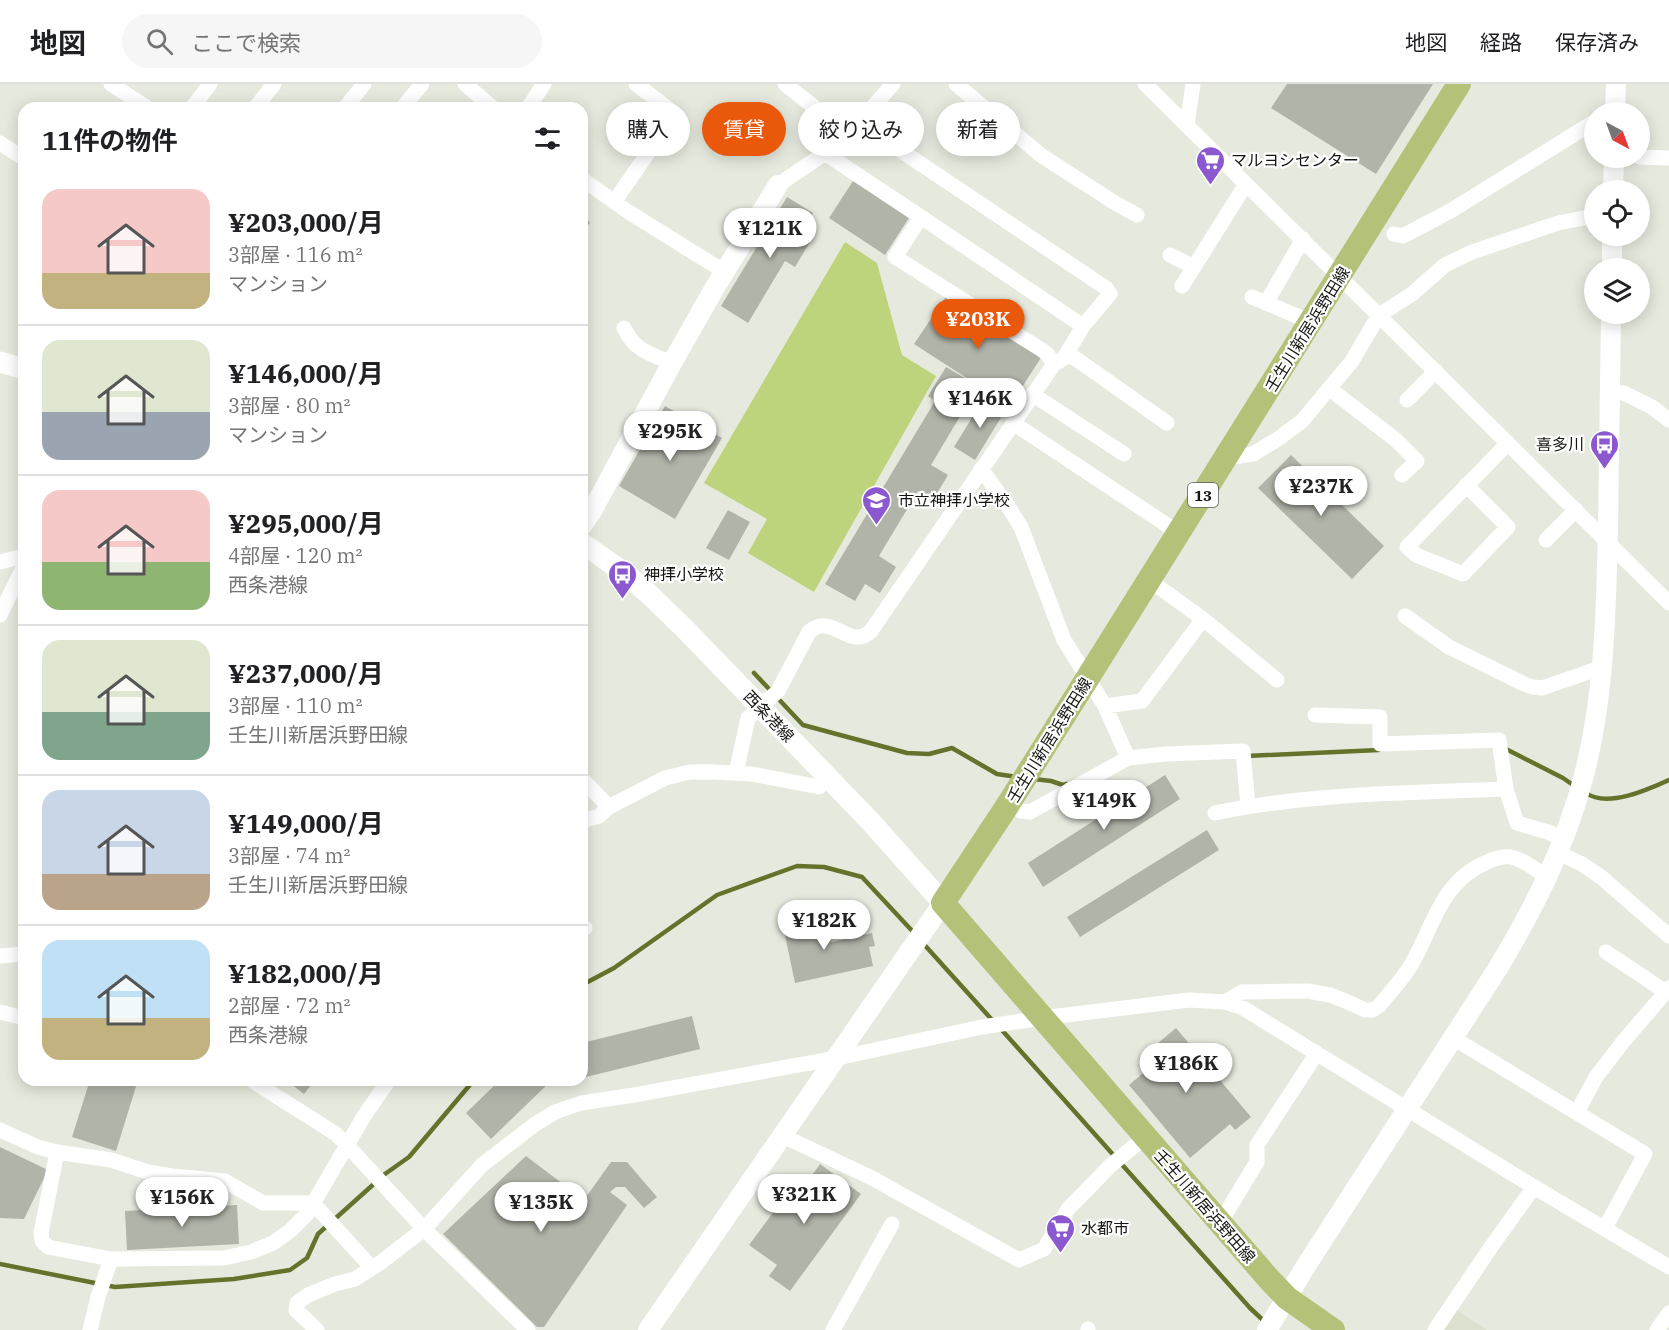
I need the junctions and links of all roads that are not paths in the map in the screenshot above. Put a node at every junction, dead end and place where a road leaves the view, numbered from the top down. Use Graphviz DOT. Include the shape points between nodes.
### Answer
graph roads {
  1 [pos="111,84"];
  2 [pos="210,84"];
  3 [pos="274,84"];
  4 [pos="364,84"];
  5 [pos="422,84"];
  6 [pos="465,84"];
  7 [pos="544,84"];
  8 [pos="785,84"];
  9 [pos="893,84"];
  10 [pos="956,84"];
  11 [pos="1145,84"];
  12 [pos="1193,84"];
  13 [pos="1459,84"];
  14 [pos="1616,84"];
  15 [pos="631,87"];
  16 [pos="138,102"];
  17 [pos="196,102"];
  18 [pos="260,102"];
  19 [pos="350,102"];
  20 [pos="407,102"];
  21 [pos="486,102"];
  22 [pos="532,102"];
  23 [pos="813,102"];
  24 [pos="877,102"];
  25 [pos="1614,102"];
  26 [pos="1187,125"];
  27 [pos="1584,128"];
  28 [pos="0,143"];
  29 [pos="18,155"];
  30 [pos="823,156"];
  31 [pos="829,156"];
  32 [pos="897,156"];
  33 [pos="1650,158"];
  34 [pos="1669,158"];
  35 [pos="588,183"];
  36 [pos="1246,184"];
  37 [pos="778,185"];
  38 [pos="614,202"];
  39 [pos="1137,215"];
  40 [pos="921,217"];
  41 [pos="1584,218"];
  42 [pos="1394,234"];
  43 [pos="1303,240"];
  44 [pos="1170,255"];
  45 [pos="1194,267"];
  46 [pos="725,272"];
  47 [pos="1340,276"];
  48 [pos="1182,286"];
  49 [pos="1379,315"];
  50 [pos="1311,322"];
  51 [pos="1611,324"];
  52 [pos="1083,326"];
  53 [pos="624,328"];
  54 [pos="1059,361"];
  55 [pos="0,362"];
  56 [pos="672,363"];
  57 [pos="18,367"];
  58 [pos="1436,371"];
  59 [pos="1330,389"];
  60 [pos="1610,392"];
  61 [pos="1032,394"];
  62 [pos="1407,400"];
  63 [pos="1669,420"];
  64 [pos="1013,423"];
  65 [pos="1167,423"];
  66 [pos="1508,442"];
  67 [pos="1124,454"];
  68 [pos="1226,458"];
  69 [pos="981,470"];
  70 [pos="1402,475"];
  71 [pos="1466,485"];
  72 [pos="1576,510"];
  73 [pos="588,517"];
  74 [pos="1179,533"];
  75 [pos="1546,540"];
  76 [pos="1607,541"];
  77 [pos="588,547"];
  78 [pos="18,558"];
  79 [pos="0,562"];
  80 [pos="18,578"];
  81 [pos="1149,580"];
  82 [pos="1669,603"];
  83 [pos="0,615"];
  84 [pos="1405,616"];
  85 [pos="1203,619"];
  86 [pos="1603,667"];
  87 [pos="1087,679"];
  88 [pos="1277,680"];
  89 [pos="1105,706"];
  90 [pos="760,707"];
  91 [pos="1315,715"];
  92 [pos="1128,758"];
  93 [pos="736,773"];
  94 [pos="830,780"];
  95 [pos="588,785"];
  96 [pos="1506,789"];
  97 [pos="1009,803"];
  98 [pos="1248,806"];
  99 [pos="609,807"];
  100 [pos="1215,813"];
  101 [pos="588,819"];
  102 [pos="1560,847"];
  103 [pos="1547,878"];
  104 [pos="943,903"];
  105 [pos="1669,936"];
  106 [pos="1606,952"];
  107 [pos="18,954"];
  108 [pos="0,956"];
  109 [pos="1668,990"];
  110 [pos="1225,1002"];
  111 [pos="0,1012"];
  112 [pos="18,1016"];
  113 [pos="1042,1018"];
  114 [pos="1453,1038"];
  115 [pos="1317,1053"];
  116 [pos="837,1058"];
  117 [pos="260,1086"];
  118 [pos="385,1086"];
  119 [pos="1408,1108"];
  120 [pos="1577,1112"];
  121 [pos="0,1130"];
  122 [pos="783,1136"];
  123 [pos="1144,1137"];
  124 [pos="347,1145"];
  125 [pos="57,1152"];
  126 [pos="1534,1187"];
  127 [pos="313,1203"];
  128 [pos="1220,1223"];
  129 [pos="892,1224"];
  130 [pos="1605,1228"];
  131 [pos="424,1229"];
  132 [pos="109,1263"];
  133 [pos="1669,1267"];
  134 [pos="372,1268"];
  135 [pos="1287,1298"];
  136 [pos="1669,1313"];
  137 [pos="90,1330"];
  138 [pos="317,1330"];
  139 [pos="528,1330"];
  140 [pos="648,1330"];
  141 [pos="833,1330"];
  142 [pos="1267,1330"];
  143 [pos="1333,1330"];
  144 [pos="1435,1330"];
  145 [pos="1657,1330"];
  1 -- 16 [label="street"];
  2 -- 17 [label="street"];
  3 -- 18 [label="street"];
  4 -- 19 [label="street"];
  5 -- 20 [label="street"];
  6 -- 21 [label="street"];
  7 -- 22 [label="street"];
  8 -- 23 [label="street"];
  9 -- 24 [label="street"];
  10 -- 39 [label="street" via="1042,156"];
  11 -- 26 [label="street"];
  12 -- 26 [label="street"];
  13 -- 47 [label="main road, 壬生川新居浜野田線 / 13"];
  14 -- 25 [label="street"];
  15 -- 38 [label="street" via="675,114"];
  26 -- 36 [label="street"];
  27 -- 42 [label="street" via="1452,210 1403,236"];
  28 -- 29 [label="street"];
  30 -- 37 [label="street"];
  31 -- 40 [label="street"];
  32 -- 52 [label="street" via="1106,288 1110,294"];
  33 -- 34 [label="street"];
  35 -- 38 [label="street"];
  36 -- 43 [label="street"];
  36 -- 45 [label="street"];
  37 -- 46 [label="street"];
  38 -- 46 [label="street"];
  40 -- 52 [label="street"];
  40 -- 54 [label="street" via="895,256"];
  41 -- 49 [label="street" via="1472,252 1445,265 1412,294"];
  43 -- 47 [label="street"];
  43 -- 50 [label="street" via="1259,300"];
  44 -- 45 [label="street"];
  45 -- 48 [label="street"];
  46 -- 56 [label="street"];
  47 -- 49 [label="street"];
  47 -- 50 [label="main road, 壬生川新居浜野田線 / 13"];
  49 -- 58 [label="street"];
  49 -- 59 [label="street"];
  50 -- 68 [label="main road, 壬生川新居浜野田線 / 13"];
  51 -- 60 [label="street"];
  52 -- 54 [label="street"];
  53 -- 56 [label="street" via="640,349"];
  54 -- 61 [label="street"];
  54 -- 65 [label="street" via="1072,356"];
  55 -- 57 [label="main road"];
  56 -- 73 [label="street"];
  58 -- 62 [label="street"];
  58 -- 66 [label="street"];
  59 -- 68 [label="street" via="1278,439 1253,454"];
  59 -- 70 [label="street" via="1417,461"];
  60 -- 63 [label="street" via="1624,393"];
  60 -- 76 [label="street"];
  61 -- 64 [label="street"];
  61 -- 67 [label="street"];
  64 -- 69 [label="street"];
  64 -- 74 [label="street"];
  66 -- 71 [label="street"];
  66 -- 72 [label="street"];
  68 -- 74 [label="main road, 壬生川新居浜野田線 / 13"];
  69 -- 87 [label="street" via="1021,527 1064,640"];
  69 -- 90 [label="street" via="872,631 859,638 829,626 816,626 809,632 778,691"];
  71 -- 71 [label="street" via="1407,547 1416,555 1463,574 1508,527"];
  72 -- 75 [label="street"];
  72 -- 76 [label="street"];
  74 -- 81 [label="main road, 壬生川新居浜野田線 / 13"];
  76 -- 82 [label="street"];
  76 -- 86 [label="street"];
  77 -- 90 [label="main road, 西条港線" via="650,595"];
  78 -- 79 [label="street"];
  80 -- 83 [label="street"];
  81 -- 85 [label="street"];
  81 -- 87 [label="main road, 壬生川新居浜野田線 / 13"];
  84 -- 86 [label="street" via="1449,647 1533,687"];
  85 -- 88 [label="street"];
  85 -- 89 [label="street" via="1142,701"];
  86 -- 102 [label="street" via="1583,780"];
  87 -- 89 [label="street"];
  87 -- 97 [label="main road, 壬生川新居浜野田線 / 13"];
  89 -- 92 [label="street"];
  90 -- 93 [label="street" via="748,718"];
  90 -- 94 [label="main road, 西条港線"];
  91 -- 96 [label="street" via="1380,717 1380,744 1499,740"];
  92 -- 97 [label="street" via="1030,812"];
  92 -- 98 [label="street" via="1243,751"];
  93 -- 94 [label="street" via="819,787"];
  93 -- 99 [label="street" via="690,772 664,778"];
  94 -- 104 [label="main road, 西条港線"];
  95 -- 99 [label="street"];
  96 -- 98 [label="street" via="1339,796"];
  96 -- 102 [label="street" via="1517,823 1544,830"];
  97 -- 104 [label="main road, 壬生川新居浜野田線 / 13"];
  98 -- 100 [label="street"];
  99 -- 101 [label="street"];
  102 -- 103 [label="street"];
  102 -- 105 [label="street"];
  103 -- 110 [label="street" via="1525,862 1509,857 1493,859 1464,875 1438,907 1410,966 1373,1010 1308,991 1242,993"];
  103 -- 114 [label="street" via="1520,932"];
  104 -- 113 [label="main road, 壬生川新居浜野田線"];
  104 -- 116 [label="street"];
  106 -- 109 [label="street"];
  107 -- 108 [label="street"];
  109 -- 120 [label="street" via="1596,1077"];
  110 -- 113 [label="street" via="1189,1000"];
  110 -- 115 [label="street" via="1244,1008"];
  111 -- 112 [label="street"];
  113 -- 116 [label="street"];
  113 -- 123 [label="main road, 壬生川新居浜野田線"];
  114 -- 119 [label="street"];
  114 -- 120 [label="street"];
  115 -- 119 [label="street"];
  115 -- 128 [label="street" via="1257,1145 1257,1162"];
  116 -- 122 [label="street"];
  116 -- 131 [label="street" via="581,1103 555,1112 482,1165"];
  117 -- 124 [label="street"];
  118 -- 124 [label="street"];
  119 -- 126 [label="street"];
  119 -- 135 [label="street"];
  120 -- 130 [label="street" via="1645,1154"];
  121 -- 125 [label="street"];
  122 -- 123 [label="street" via="872,1178 1018,1260 1044,1249 1068,1209"];
  122 -- 140 [label="street"];
  123 -- 128 [label="main road, 壬生川新居浜野田線"];
  124 -- 127 [label="street"];
  124 -- 131 [label="street"];
  125 -- 127 [label="street" via="111,1160 164,1175 225,1181 263,1203"];
  125 -- 132 [label="street" via="42,1241 57,1250"];
  126 -- 130 [label="street"];
  126 -- 144 [label="street"];
  127 -- 132 [label="street" via="291,1230 251,1252 224,1258"];
  127 -- 134 [label="street"];
  128 -- 135 [label="main road, 壬生川新居浜野田線"];
  129 -- 141 [label="street"];
  130 -- 133 [label="street"];
  131 -- 134 [label="street"];
  131 -- 139 [label="street"];
  132 -- 137 [label="street"];
  134 -- 138 [label="street" via="297,1303 296,1311"];
  135 -- 142 [label="street"];
  135 -- 143 [label="main road, 壬生川新居浜野田線"];
  136 -- 145 [label="street"];
}
